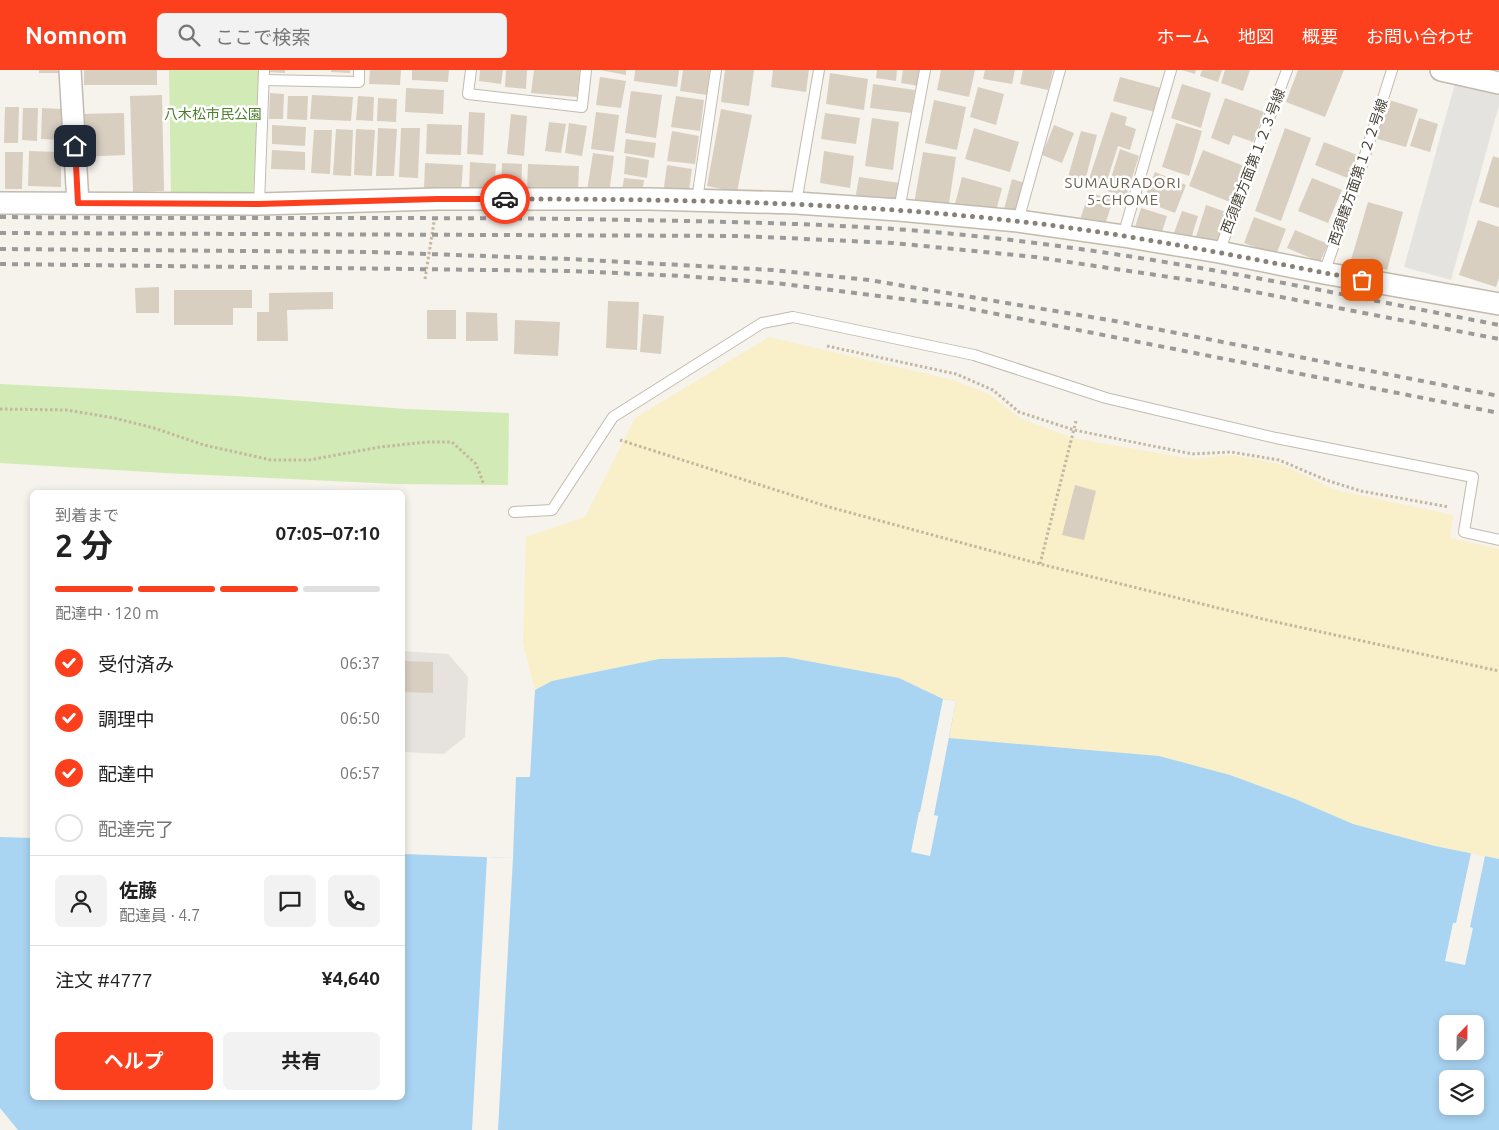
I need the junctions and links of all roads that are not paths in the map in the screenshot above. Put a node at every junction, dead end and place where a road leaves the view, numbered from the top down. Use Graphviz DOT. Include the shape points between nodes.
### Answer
graph roads {
  1 [pos="70,70"];
  2 [pos="359,70"];
  3 [pos="471,70"];
  4 [pos="586,70"];
  5 [pos="716,70"];
  6 [pos="819,70"];
  7 [pos="925,70"];
  8 [pos="1060,70"];
  9 [pos="1171,70"];
  10 [pos="1287,70"];
  11 [pos="1392,70"];
  12 [pos="1442,70"];
  13 [pos="264,75"];
  14 [pos="1499,83"];
  15 [pos="697,200"];
  16 [pos="0,203"];
  17 [pos="78,203"];
  18 [pos="796,203"];
  19 [pos="259,204"];
  20 [pos="899,210"];
  21 [pos="1018,221"];
  22 [pos="1123,236"];
  23 [pos="1219,252"];
  24 [pos="1324,273"];
  25 [pos="1497,302"];
  26 [pos="514,512"];
  27 [pos="1499,540"];
  1 -- 17 [label="street"];
  2 -- 13 [label="lane" via="359,82"];
  3 -- 4 [label="lane" via="468,94 582,107"];
  5 -- 15 [label="lane"];
  6 -- 18 [label="lane"];
  7 -- 20 [label="lane"];
  8 -- 21 [label="lane"];
  9 -- 22 [label="lane"];
  10 -- 23 [label="lane, 西須磨方面第１２３号線"];
  11 -- 24 [label="lane, 西須磨方面第１２２号線"];
  12 -- 14 [label="street"];
  13 -- 19 [label="lane"];
  15 -- 18 [label="street"];
  15 -- 19 [label="street" via="437,199"];
  16 -- 17 [label="street"];
  17 -- 19 [label="street"];
  18 -- 20 [label="street"];
  20 -- 21 [label="street"];
  21 -- 22 [label="street"];
  22 -- 23 [label="street"];
  23 -- 24 [label="street"];
  24 -- 25 [label="street"];
  26 -- 27 [label="lane" via="552,510 613,417 762,323 793,316 974,355 1106,398 1276,438 1473,477 1464,532"];
}
